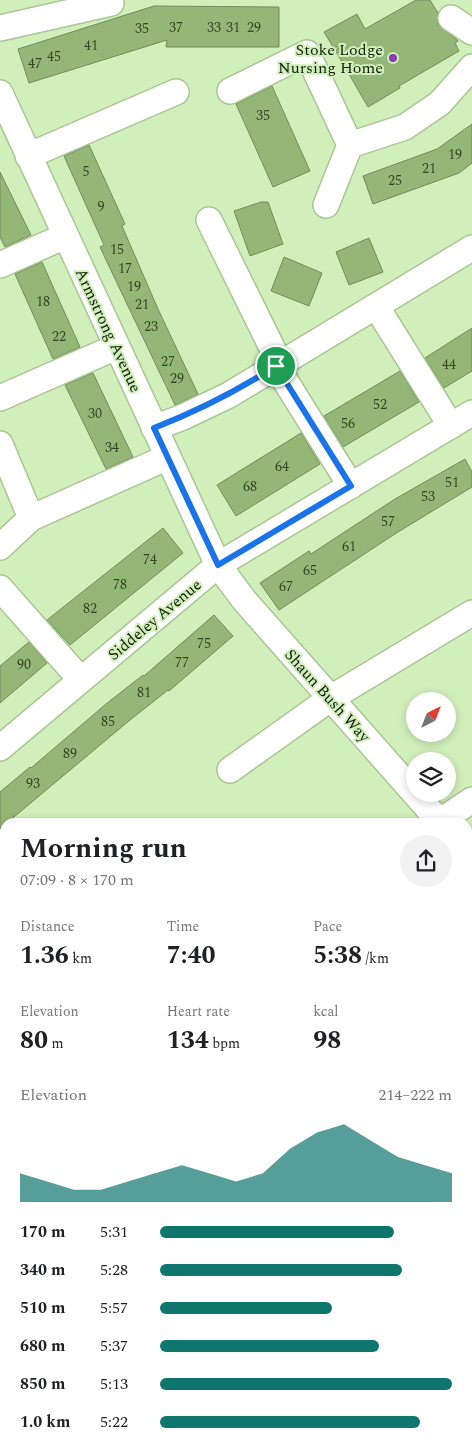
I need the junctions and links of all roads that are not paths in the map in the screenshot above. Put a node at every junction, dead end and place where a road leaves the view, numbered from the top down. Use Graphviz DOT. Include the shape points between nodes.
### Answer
graph roads {
  1 [pos="111,3"];
  2 [pos="451,18"];
  3 [pos="0,28"];
  4 [pos="472,32"];
  5 [pos="472,67"];
  6 [pos="230,91"];
  7 [pos="176,92"];
  8 [pos="0,93"];
  9 [pos="7,126"];
  10 [pos="350,145"];
  11 [pos="28,156"];
  12 [pos="326,205"];
  13 [pos="209,220"];
  14 [pos="65,236"];
  15 [pos="472,248"];
  16 [pos="0,265"];
  17 [pos="376,306"];
  18 [pos="116,347"];
  19 [pos="278,365"];
  20 [pos="0,398"];
  21 [pos="472,413"];
  22 [pos="451,426"];
  23 [pos="154,428"];
  24 [pos="0,444"];
  25 [pos="168,457"];
  26 [pos="351,486"];
  27 [pos="31,518"];
  28 [pos="0,547"];
  29 [pos="218,565"];
  30 [pos="0,588"];
  31 [pos="472,613"];
  32 [pos="80,680"];
  33 [pos="332,698"];
  34 [pos="0,748"];
  35 [pos="230,770"];
  36 [pos="472,800"];
  37 [pos="437,818"];
  38 [pos="446,818"];
  1 -- 3 [label="street"];
  2 -- 4 [label="street"];
  5 -- 10 [label="street" via="440,103 405,127"];
  6 -- 10 [label="street" via="307,53"];
  7 -- 11 [label="street"];
  8 -- 9 [label="street, Armstrong Avenue"];
  9 -- 11 [label="street, Armstrong Avenue"];
  10 -- 12 [label="street"];
  11 -- 14 [label="street, Armstrong Avenue"];
  13 -- 19 [label="street"];
  14 -- 16 [label="street"];
  14 -- 18 [label="street, Armstrong Avenue"];
  15 -- 17 [label="street"];
  17 -- 19 [label="street"];
  17 -- 22 [label="street"];
  18 -- 20 [label="street"];
  18 -- 23 [label="street, Armstrong Avenue"];
  19 -- 23 [label="street" via="229,395"];
  19 -- 26 [label="street"];
  21 -- 22 [label="street, Siddeley Avenue"];
  22 -- 26 [label="street, Siddeley Avenue"];
  23 -- 25 [label="street, Armstrong Avenue"];
  24 -- 27 [label="street"];
  25 -- 27 [label="street"];
  25 -- 29 [label="street, Armstrong Avenue"];
  26 -- 29 [label="street, Siddeley Avenue"];
  27 -- 28 [label="street"];
  29 -- 32 [label="street, Siddeley Avenue"];
  29 -- 33 [label="street, Shaun Bush Way" via="244,600"];
  30 -- 32 [label="street"];
  31 -- 33 [label="street"];
  32 -- 34 [label="street, Siddeley Avenue"];
  33 -- 35 [label="street"];
  33 -- 37 [label="street, Shaun Bush Way"];
  36 -- 38 [label="street"];
}
